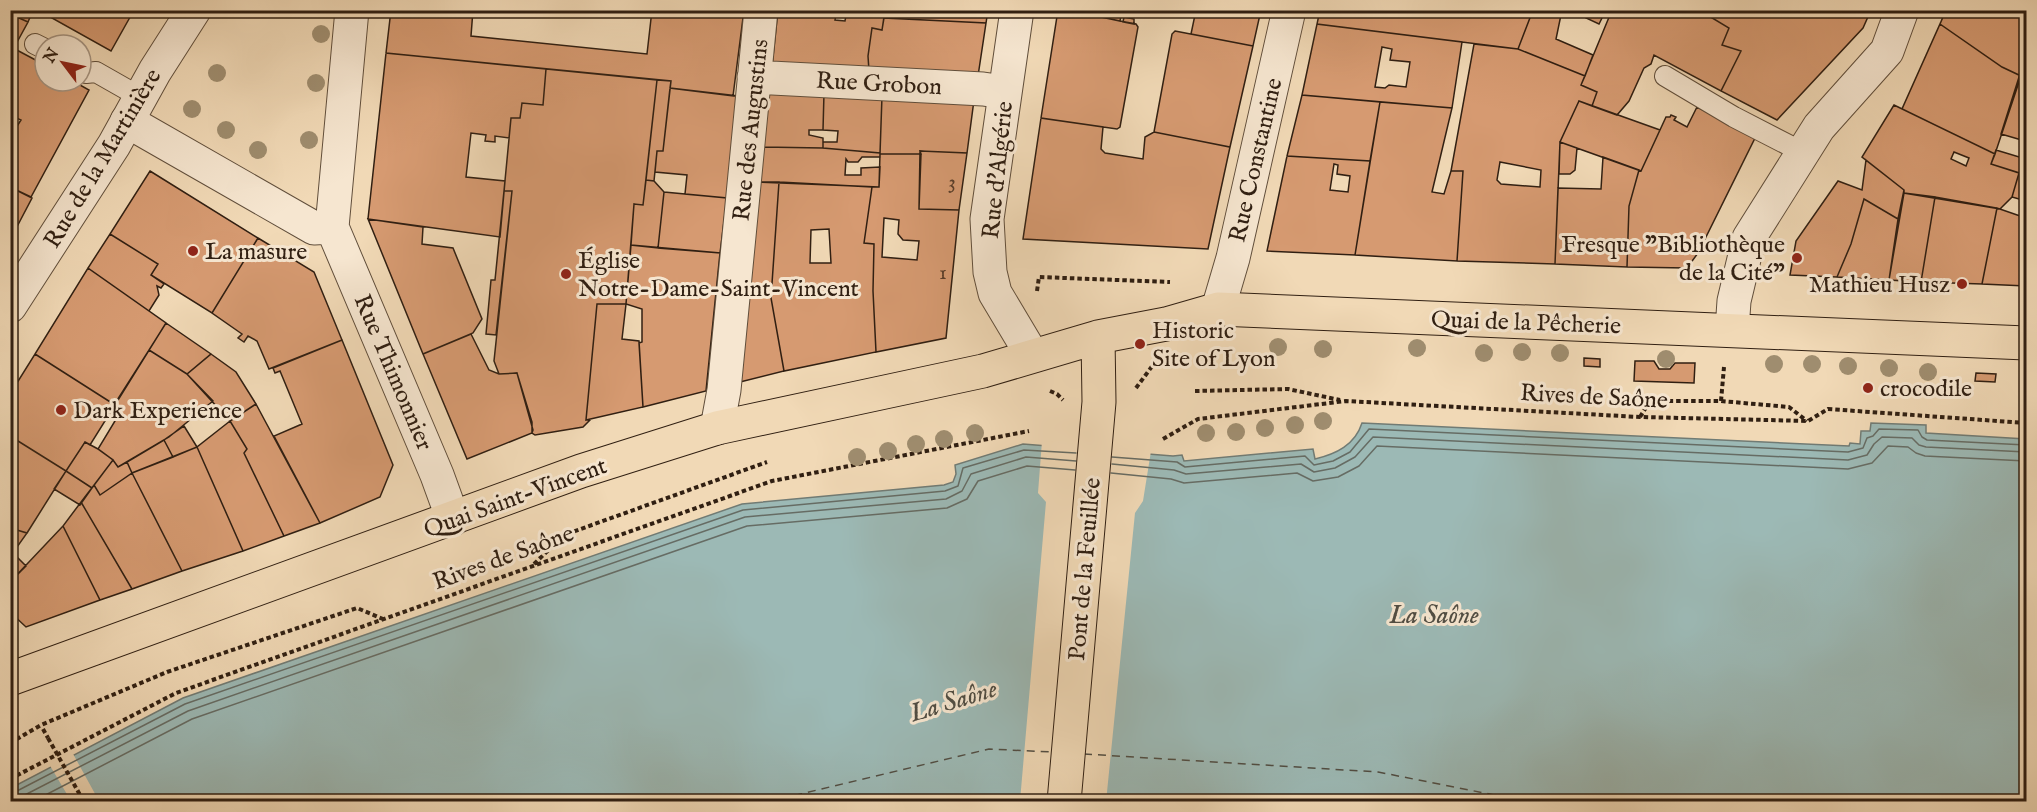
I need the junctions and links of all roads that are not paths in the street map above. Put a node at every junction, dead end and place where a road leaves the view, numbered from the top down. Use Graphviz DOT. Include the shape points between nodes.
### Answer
graph roads {
  1 [pos="194,10"];
  2 [pos="352,10"];
  3 [pos="761,10"];
  4 [pos="1017,10"];
  5 [pos="1289,10"];
  6 [pos="1902,10"];
  7 [pos="93,72"];
  8 [pos="1665,76"];
  9 [pos="754,77"];
  10 [pos="1004,92"];
  11 [pos="134,109"];
  12 [pos="1803,153"];
  13 [pos="332,227"];
  14 [pos="10,306"];
  15 [pos="1218,309"];
  16 [pos="1732,330"];
  17 [pos="1098,337"];
  18 [pos="2026,342"];
  19 [pos="1032,355"];
  20 [pos="717,428"];
  21 [pos="453,519"];
  22 [pos="10,679"];
  23 [pos="1064,801"];
  1 -- 11 [label="street, Rue de la Martinière"];
  2 -- 13 [label="street"];
  3 -- 9 [label="street, Rue des Augustins"];
  4 -- 10 [label="street, Rue d'Algérie"];
  5 -- 15 [label="street, Rue Constantine"];
  6 -- 12 [label="street" via="1887,51 1819,127"];
  7 -- 11 [label="lane"];
  8 -- 12 [label="lane"];
  9 -- 10 [label="street, Rue Grobon"];
  9 -- 20 [label="street, Rue des Augustins"];
  10 -- 19 [label="street, Rue d'Algérie" via="987,219 990,272 995,293"];
  11 -- 13 [label="street" via="314,228"];
  11 -- 14 [label="street, Rue de la Martinière"];
  12 -- 16 [label="street" via="1749,238 1734,301"];
  13 -- 21 [label="street, Rue Thimonnier"];
  15 -- 16 [label="main road, Quai de la Pêcherie"];
  15 -- 17 [label="main road, Quai de la Pêcherie"];
  16 -- 18 [label="main road, Quai de la Pêcherie"];
  17 -- 19 [label="main road, Quai de la Pêcherie"];
  17 -- 23 [label="main road, Pont de la Feuillée" via="1098,409"];
  19 -- 20 [label="main road, Quai Saint-Vincent" via="959,376"];
  20 -- 21 [label="main road, Quai Saint-Vincent" via="581,471"];
  21 -- 22 [label="main road, Quai Saint-Vincent"];
}
